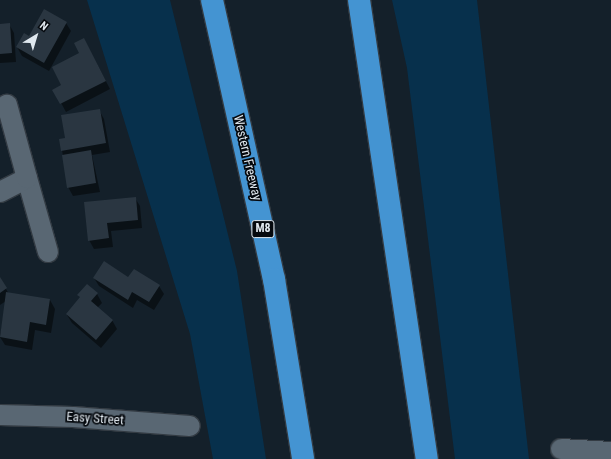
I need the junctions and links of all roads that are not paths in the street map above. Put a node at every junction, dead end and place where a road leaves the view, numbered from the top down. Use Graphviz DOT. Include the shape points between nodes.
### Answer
graph roads {
  1 [pos="212,0"];
  2 [pos="359,0"];
  3 [pos="7,105"];
  4 [pos="27,178"];
  5 [pos="0,192"];
  6 [pos="48,252"];
  7 [pos="0,415"];
  8 [pos="190,426"];
  9 [pos="561,449"];
  10 [pos="611,452"];
  11 [pos="303,459"];
  12 [pos="426,459"];
  1 -- 11 [label="highway, Western Freeway / M8" via="274,279"];
  2 -- 12 [label="highway"];
  3 -- 4 [label="street"];
  4 -- 5 [label="street"];
  4 -- 6 [label="street"];
  7 -- 8 [label="street, Easy Street" via="73,417"];
  9 -- 10 [label="street"];
}
